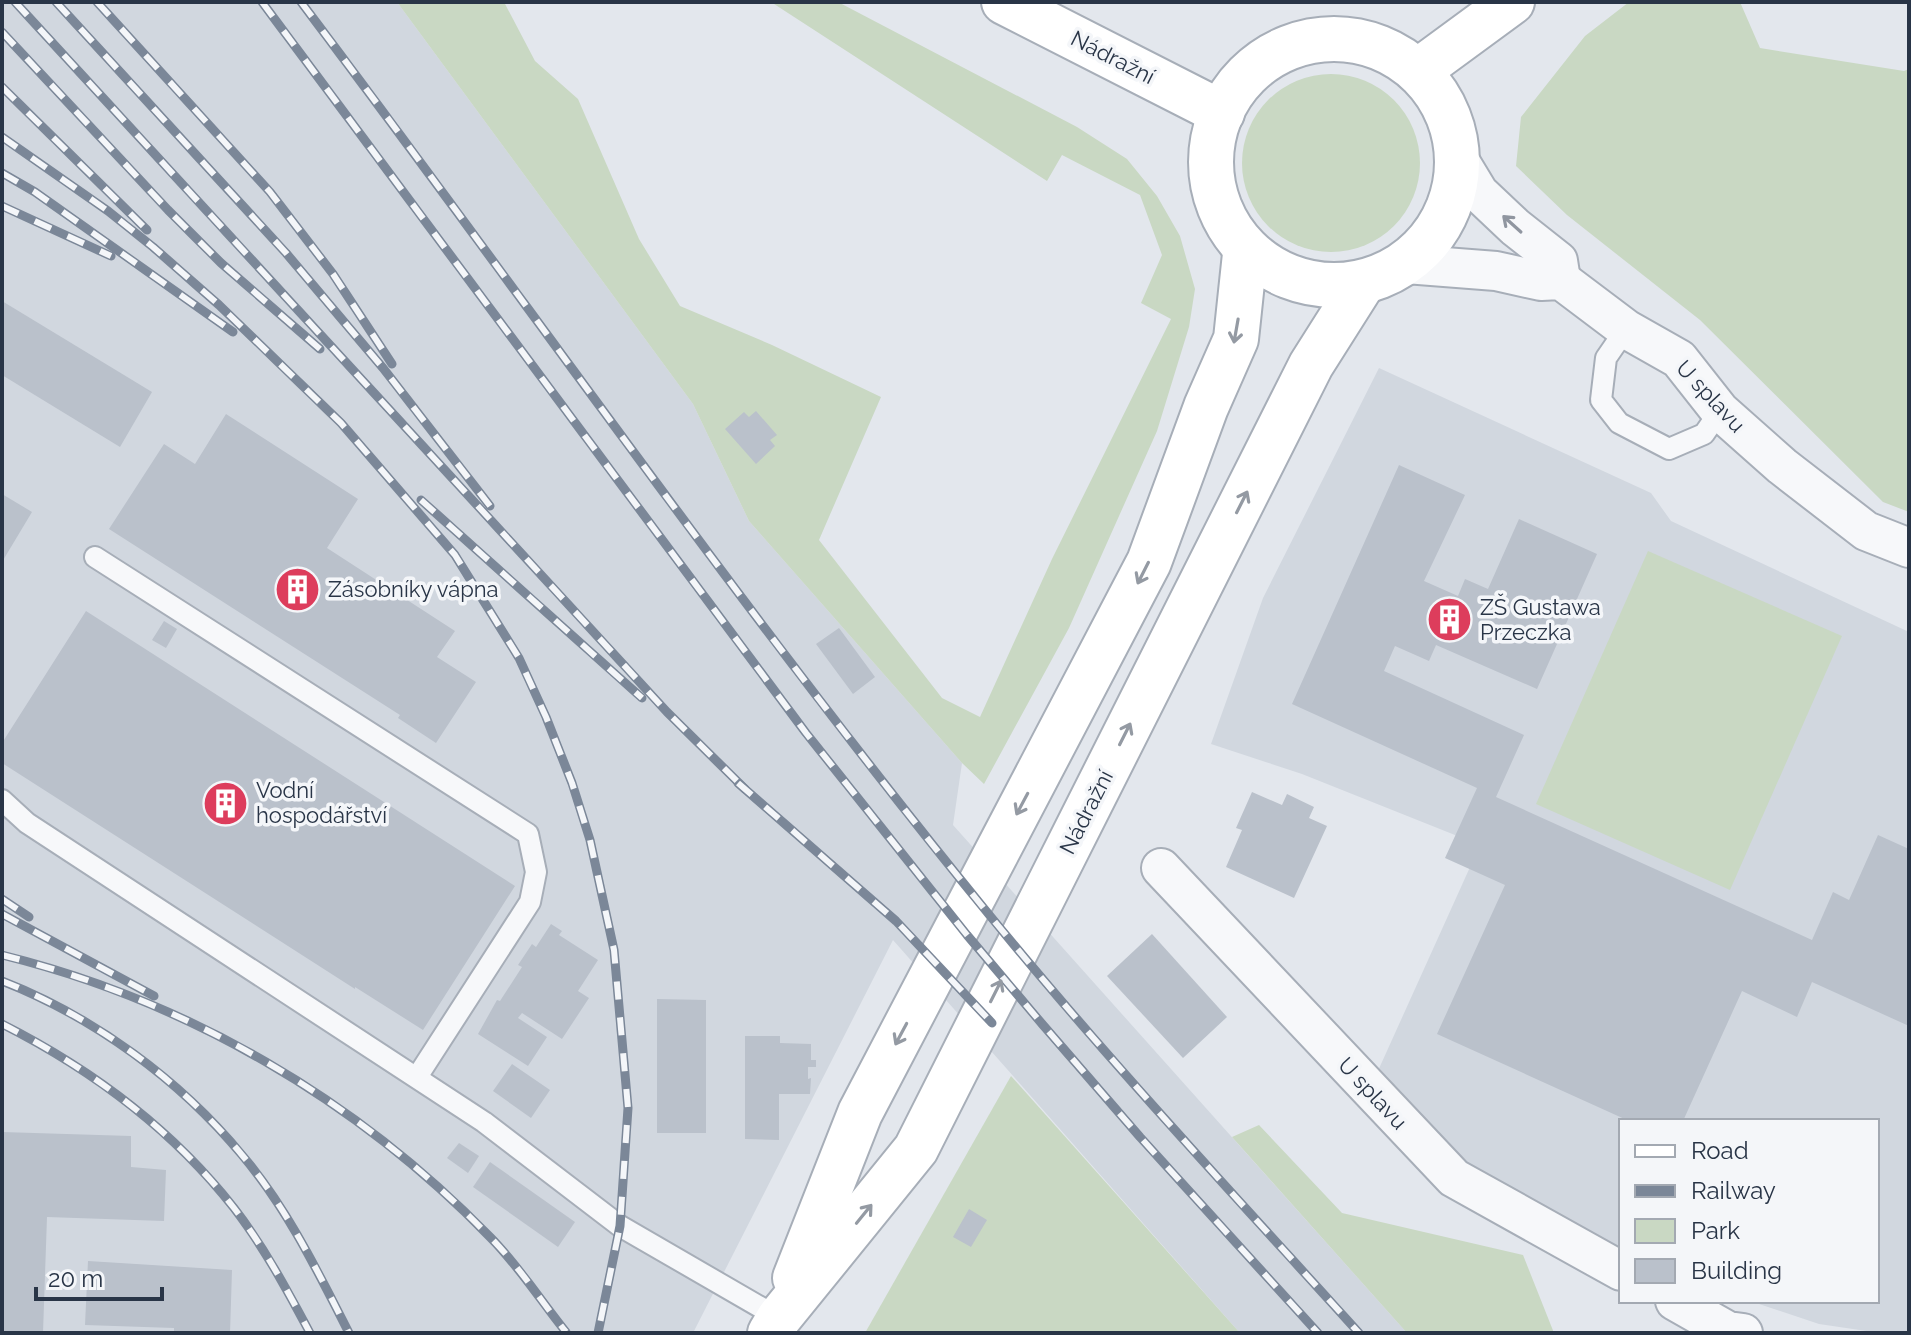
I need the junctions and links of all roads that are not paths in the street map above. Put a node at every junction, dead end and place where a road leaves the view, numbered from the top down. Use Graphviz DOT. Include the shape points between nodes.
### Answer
graph roads {
  1 [pos="1004,2"];
  2 [pos="1512,2"];
  3 [pos="1418,71"];
  4 [pos="1222,113"];
  5 [pos="1456,155"];
  6 [pos="1245,254"];
  7 [pos="1406,264"];
  8 [pos="1561,280"];
  9 [pos="1361,286"];
  10 [pos="1626,329"];
  11 [pos="1720,411"];
  12 [pos="1909,548"];
  13 [pos="95,557"];
  14 [pos="2,800"];
  15 [pos="1161,868"];
  16 [pos="417,1077"];
  17 [pos="1619,1270"];
  18 [pos="1679,1303"];
  19 [pos="775,1325"];
  20 [pos="1743,1333"];
  1 -- 4 [label="main road, Nádražní"];
  2 -- 3 [label="main road"];
  3 -- 4 [label="main road" via="1373,41 1316,36 1271,53 1244,78"];
  3 -- 5 [label="main road" via="1448,114"];
  4 -- 6 [label="main road" via="1211,154 1216,195"];
  5 -- 7 [label="main road" via="1454,195 1441,227"];
  8 -- 5 [label="street, one-way" via="1558,261 1479,193"];
  6 -- 9 [label="main road" via="1290,277"];
  6 -- 19 [label="main road, one-way" via="1236,339 1149,562 860,1113"];
  7 -- 8 [label="street"];
  7 -- 9 [label="main road"];
  8 -- 10 [label="street, U splavu"];
  19 -- 9 [label="main road, Nádražní, one-way" via="916,1149 1311,365"];
  10 -- 11 [label="street, U splavu" via="1679,359"];
  10 -- 11 [label="lane" via="1606,358 1601,400 1619,423 1669,449 1704,434"];
  11 -- 12 [label="street, U splavu" via="1866,531"];
  13 -- 16 [label="lane" via="528,834 536,872 530,902"];
  14 -- 16 [label="lane" via="27,823"];
  15 -- 17 [label="street, U splavu" via="1454,1178"];
  16 -- 19 [label="lane" via="620,1226"];
  18 -- 20 [label="street" via="1728,1331"];
}
